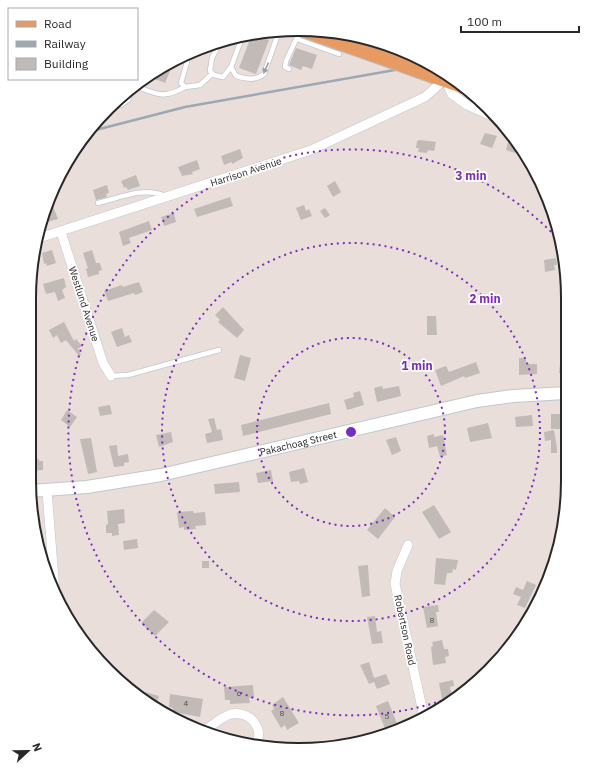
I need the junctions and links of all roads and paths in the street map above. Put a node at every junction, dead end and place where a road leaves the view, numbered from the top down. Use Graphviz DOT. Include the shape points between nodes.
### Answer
graph roads {
  1 [pos="297,36"];
  2 [pos="306,36"];
  3 [pos="277,37"];
  4 [pos="311,37"];
  5 [pos="240,43"];
  6 [pos="216,49"];
  7 [pos="339,54"];
  8 [pos="187,62"];
  9 [pos="230,67"];
  10 [pos="289,70"];
  11 [pos="212,74"];
  12 [pos="439,78"];
  13 [pos="443,79"];
  14 [pos="185,87"];
  15 [pos="143,89"];
  16 [pos="128,99"];
  17 [pos="121,105"];
  18 [pos="483,112"];
  19 [pos="167,197"];
  20 [pos="98,203"];
  21 [pos="61,232"];
  22 [pos="44,237"];
  23 [pos="219,350"];
  24 [pos="111,376"];
  25 [pos="561,393"];
  26 [pos="37,491"];
  27 [pos="47,491"];
  28 [pos="408,545"];
  29 [pos="54,575"];
  30 [pos="423,712"];
  31 [pos="209,727"];
  32 [pos="258,740"];
  1 -- 10 [label="lane" via="286,61 285,66"];
  2 -- 7 [label="lane"];
  3 -- 9 [label="lane, one-way" via="269,63 260,77 252,79 236,76"];
  4 -- 12 [label="main road, bridge"];
  5 -- 9 [label="lane"];
  6 -- 11 [label="lane" via="212,58"];
  8 -- 14 [label="lane" via="181,83"];
  9 -- 11 [label="lane" via="223,77"];
  11 -- 14 [label="lane" via="200,85"];
  12 -- 13 [label="main road"];
  12 -- 18 [label="street" via="452,94"];
  12 -- 19 [label="street, Harrison Avenue" via="426,97 322,145"];
  14 -- 15 [label="lane" via="176,92 159,95"];
  16 -- 17 [label="lane"];
  19 -- 20 [label="lane" via="144,192"];
  19 -- 21 [label="street, Harrison Avenue"];
  21 -- 22 [label="street, Harrison Avenue"];
  21 -- 24 [label="street, Westlund Avenue" via="103,363"];
  23 -- 24 [label="lane" via="128,375"];
  25 -- 27 [label="street, Pakachoag Street" via="476,401 161,475"];
  26 -- 27 [label="street, Pakachoag Street"];
  27 -- 29 [label="street"];
  28 -- 30 [label="street, Robertson Road" via="397,571 395,588"];
  31 -- 32 [label="street" via="224,716 242,714 252,719 258,729"];
}
